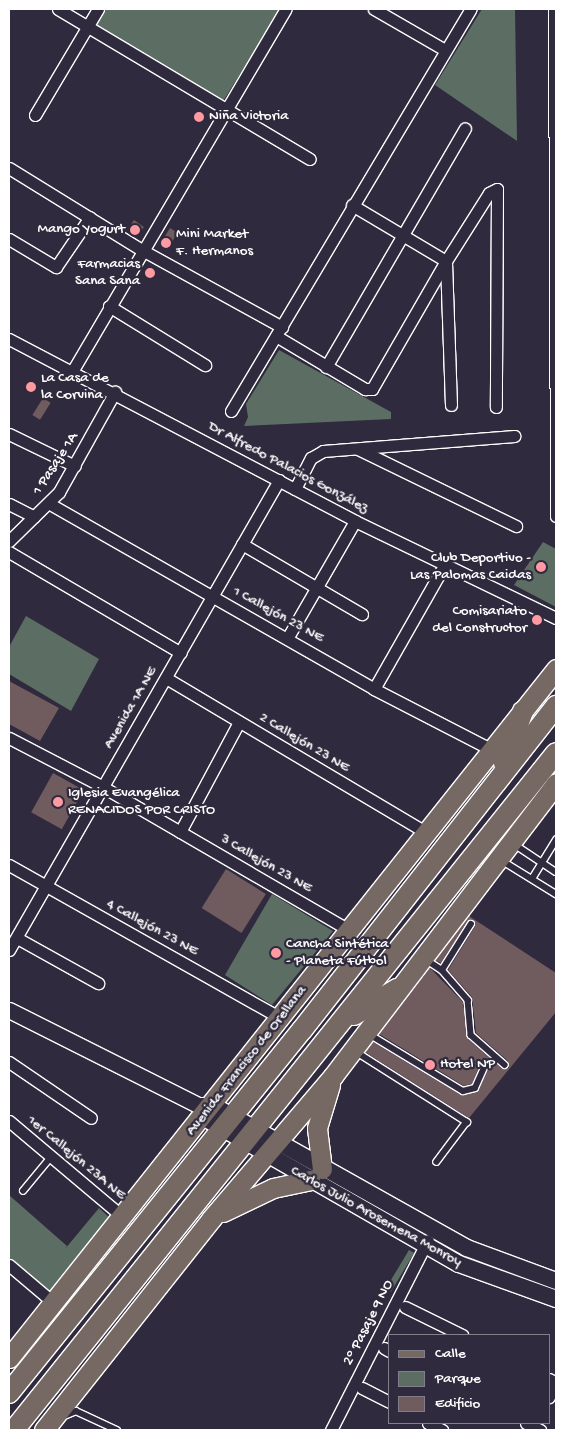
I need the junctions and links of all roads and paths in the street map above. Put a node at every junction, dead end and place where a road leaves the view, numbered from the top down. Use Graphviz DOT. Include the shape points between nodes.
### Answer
graph roads {
  1 [pos="58,9"];
  2 [pos="98,9"];
  3 [pos="286,9"];
  4 [pos="374,9"];
  5 [pos="471,9"];
  6 [pos="554,9"];
  7 [pos="88,26"];
  8 [pos="445,50"];
  9 [pos="227,109"];
  10 [pos="35,115"];
  11 [pos="464,128"];
  12 [pos="310,159"];
  13 [pos="9,168"];
  14 [pos="352,205"];
  15 [pos="90,217"];
  16 [pos="403,235"];
  17 [pos="556,238"];
  18 [pos="9,239"];
  19 [pos="142,250"];
  20 [pos="446,260"];
  21 [pos="109,306"];
  22 [pos="279,332"];
  23 [pos="9,338"];
  24 [pos="205,365"];
  25 [pos="326,367"];
  26 [pos="73,370"];
  27 [pos="115,392"];
  28 [pos="451,405"];
  29 [pos="496,407"];
  30 [pos="231,411"];
  31 [pos="9,434"];
  32 [pos="514,436"];
  33 [pos="358,449"];
  34 [pos="75,466"];
  35 [pos="279,480"];
  36 [pos="295,489"];
  37 [pos="9,504"];
  38 [pos="50,504"];
  39 [pos="556,516"];
  40 [pos="34,518"];
  41 [pos="355,521"];
  42 [pos="516,526"];
  43 [pos="9,541"];
  44 [pos="242,544"];
  45 [pos="9,552"];
  46 [pos="445,564"];
  47 [pos="315,590"];
  48 [pos="214,597"];
  49 [pos="362,614"];
  50 [pos="556,618"];
  51 [pos="288,637"];
  52 [pos="181,653"];
  53 [pos="556,669"];
  54 [pos="166,678"];
  55 [pos="374,689"];
  56 [pos="556,706"];
  57 [pos="523,711"];
  58 [pos="239,722"];
  59 [pos="9,738"];
  60 [pos="492,750"];
  61 [pos="556,753"];
  62 [pos="494,786"];
  63 [pos="103,787"];
  64 [pos="553,790"];
  65 [pos="180,832"];
  66 [pos="427,833"];
  67 [pos="556,840"];
  68 [pos="511,842"];
  69 [pos="498,858"];
  70 [pos="542,863"];
  71 [pos="9,865"];
  72 [pos="556,872"];
  73 [pos="532,879"];
  74 [pos="47,886"];
  75 [pos="556,894"];
  76 [pos="471,924"];
  77 [pos="350,930"];
  78 [pos="17,938"];
  79 [pos="9,950"];
  80 [pos="421,957"];
  81 [pos="442,970"];
  82 [pos="98,984"];
  83 [pos="396,989"];
  84 [pos="9,1011"];
  85 [pos="281,1018"];
  86 [pos="336,1028"];
  87 [pos="365,1031"];
  88 [pos="352,1050"];
  89 [pos="9,1062"];
  90 [pos="504,1065"];
  91 [pos="483,1070"];
  92 [pos="333,1076"];
  93 [pos="204,1109"];
  94 [pos="91,1118"];
  95 [pos="9,1121"];
  96 [pos="227,1123"];
  97 [pos="249,1136"];
  98 [pos="271,1149"];
  99 [pos="51,1157"];
  100 [pos="437,1162"];
  101 [pos="316,1175"];
  102 [pos="23,1190"];
  103 [pos="123,1217"];
  104 [pos="211,1219"];
  105 [pos="430,1237"];
  106 [pos="9,1265"];
  107 [pos="556,1281"];
  108 [pos="556,1299"];
  109 [pos="55,1304"];
  110 [pos="405,1306"];
  111 [pos="460,1334"];
  112 [pos="9,1358"];
  113 [pos="556,1383"];
  114 [pos="362,1388"];
  115 [pos="9,1393"];
  116 [pos="550,1396"];
  117 [pos="388,1401"];
  118 [pos="430,1424"];
  119 [pos="47,1426"];
  120 [pos="14,1430"];
  121 [pos="117,1430"];
  122 [pos="331,1430"];
  123 [pos="442,1430"];
  1 -- 7 [label="street"];
  2 -- 7 [label="street"];
  3 -- 9 [label="street"];
  4 -- 8 [label="street"];
  5 -- 8 [label="street"];
  6 -- 17 [label="street"];
  7 -- 9 [label="street"];
  7 -- 10 [label="street"];
  8 -- 14 [label="street"];
  9 -- 12 [label="street"];
  9 -- 19 [label="street"];
  11 -- 16 [label="street"];
  13 -- 15 [label="street"];
  14 -- 16 [label="street"];
  14 -- 22 [label="street"];
  15 -- 18 [label="street" via="56,267"];
  15 -- 19 [label="street"];
  16 -- 20 [label="street"];
  16 -- 25 [label="street"];
  17 -- 39 [label="street"];
  19 -- 21 [label="street"];
  19 -- 22 [label="street"];
  20 -- 25 [label="street" via="372,389 365,389"];
  20 -- 28 [label="street"];
  20 -- 29 [label="street" via="489,192 497,189"];
  21 -- 24 [label="street"];
  21 -- 26 [label="street"];
  22 -- 25 [label="street"];
  22 -- 30 [label="street"];
  23 -- 26 [label="street, Dr Alfredo Palacios González"];
  26 -- 27 [label="street, Dr Alfredo Palacios González"];
  27 -- 34 [label="street, 1 Pasaje 1A"];
  27 -- 35 [label="street, Dr Alfredo Palacios González"];
  31 -- 34 [label="street"];
  32 -- 33 [label="street"];
  33 -- 36 [label="street" via="314,454"];
  33 -- 42 [label="street"];
  34 -- 38 [label="street, 1 Pasaje 1A"];
  35 -- 36 [label="street, Dr Alfredo Palacios González"];
  35 -- 44 [label="street, Avenida 1A NE"];
  36 -- 41 [label="street, Dr Alfredo Palacios González"];
  37 -- 40 [label="street"];
  38 -- 40 [label="street, 1 Pasaje 1A"];
  38 -- 48 [label="street, 1 Callejón 23 NE"];
  40 -- 43 [label="street, 1 Pasaje 1A"];
  41 -- 46 [label="street, Dr Alfredo Palacios González"];
  41 -- 47 [label="street"];
  44 -- 47 [label="street"];
  44 -- 48 [label="street, Avenida 1A NE"];
  45 -- 52 [label="street"];
  46 -- 50 [label="street, Dr Alfredo Palacios González"];
  46 -- 55 [label="street"];
  47 -- 49 [label="street"];
  47 -- 51 [label="street"];
  48 -- 51 [label="street, 1 Callejón 23 NE"];
  48 -- 52 [label="street, Avenida 1A NE"];
  51 -- 55 [label="street, 1 Callejón 23 NE"];
  52 -- 54 [label="street, Avenida 1A NE"];
  53 -- 57 [label="main road, Avenida Francisco de Orellana"];
  54 -- 58 [label="street, 2 Callejón 23 NE"];
  54 -- 63 [label="street, Avenida 1A NE"];
  55 -- 60 [label="street, 1 Callejón 23 NE"];
  56 -- 62 [label="highway, Avenida Francisco de Orellana"];
  57 -- 60 [label="main road, Avenida Francisco de Orellana"];
  57 -- 62 [label="highway"];
  58 -- 65 [label="street"];
  58 -- 66 [label="street, 2 Callejón 23 NE"];
  59 -- 63 [label="street, 3 Callejón 23 NE"];
  60 -- 66 [label="main road, Avenida Francisco de Orellana"];
  61 -- 86 [label="highway"];
  62 -- 96 [label="highway, Avenida Francisco de Orellana"];
  63 -- 65 [label="street, 3 Callejón 23 NE"];
  63 -- 74 [label="street, Avenida 1A NE"];
  64 -- 68 [label="main road"];
  65 -- 77 [label="street, 3 Callejón 23 NE"];
  66 -- 77 [label="main road, Avenida Francisco de Orellana"];
  67 -- 70 [label="lane"];
  68 -- 69 [label="main road"];
  68 -- 70 [label="lane"];
  69 -- 73 [label="lane"];
  69 -- 80 [label="main road"];
  70 -- 72 [label="lane"];
  70 -- 73 [label="lane"];
  71 -- 74 [label="street, 4 Callejón 23 NE"];
  73 -- 75 [label="lane"];
  74 -- 78 [label="street, Avenida 1A NE"];
  74 -- 85 [label="street, 4 Callejón 23 NE"];
  76 -- 81 [label="lane"];
  77 -- 85 [label="main road, Avenida Francisco de Orellana"];
  78 -- 79 [label="street, Avenida 1A NE"];
  78 -- 82 [label="street"];
  80 -- 81 [label="lane"];
  80 -- 83 [label="main road"];
  81 -- 90 [label="lane" via="468,1000 471,1035"];
  83 -- 86 [label="highway"];
  83 -- 87 [label="main road"];
  84 -- 93 [label="street"];
  85 -- 93 [label="main road, Avenida Francisco de Orellana"];
  86 -- 97 [label="highway"];
  87 -- 88 [label="main road"];
  87 -- 91 [label="lane" via="462,1091 475,1088"];
  88 -- 92 [label="main road"];
  88 -- 100 [label="lane" via="467,1122"];
  89 -- 94 [label="street"];
  92 -- 98 [label="main road"];
  92 -- 101 [label="main road" via="316,1128"];
  93 -- 96 [label="main road, Carlos Julio Arosemena Monroy"];
  93 -- 103 [label="main road, Avenida Francisco de Orellana"];
  95 -- 99 [label="street, 1er Callejón 23A NE"];
  96 -- 97 [label="main road, Carlos Julio Arosemena Monroy"];
  96 -- 115 [label="highway, Avenida Francisco de Orellana"];
  97 -- 98 [label="main road, Carlos Julio Arosemena Monroy"];
  97 -- 120 [label="highway"];
  98 -- 101 [label="main road, Carlos Julio Arosemena Monroy"];
  98 -- 104 [label="main road"];
  99 -- 102 [label="lane"];
  99 -- 103 [label="street, 1er Callejón 23A NE"];
  101 -- 104 [label="main road" via="258,1194"];
  101 -- 105 [label="main road, Carlos Julio Arosemena Monroy"];
  103 -- 109 [label="main road, Avenida Francisco de Orellana"];
  104 -- 119 [label="main road"];
  105 -- 107 [label="main road, Carlos Julio Arosemena Monroy"];
  105 -- 108 [label="main road, Carlos Julio Arosemena Monroy" via="460,1264"];
  105 -- 122 [label="street, 2° Pasaje 9 NO"];
  106 -- 109 [label="street"];
  109 -- 112 [label="main road, Avenida Francisco de Orellana"];
  110 -- 111 [label="street"];
  113 -- 116 [label="street"];
  114 -- 117 [label="street"];
  118 -- 123 [label="street"];
  119 -- 121 [label="lane" via="76,1411"];
}
